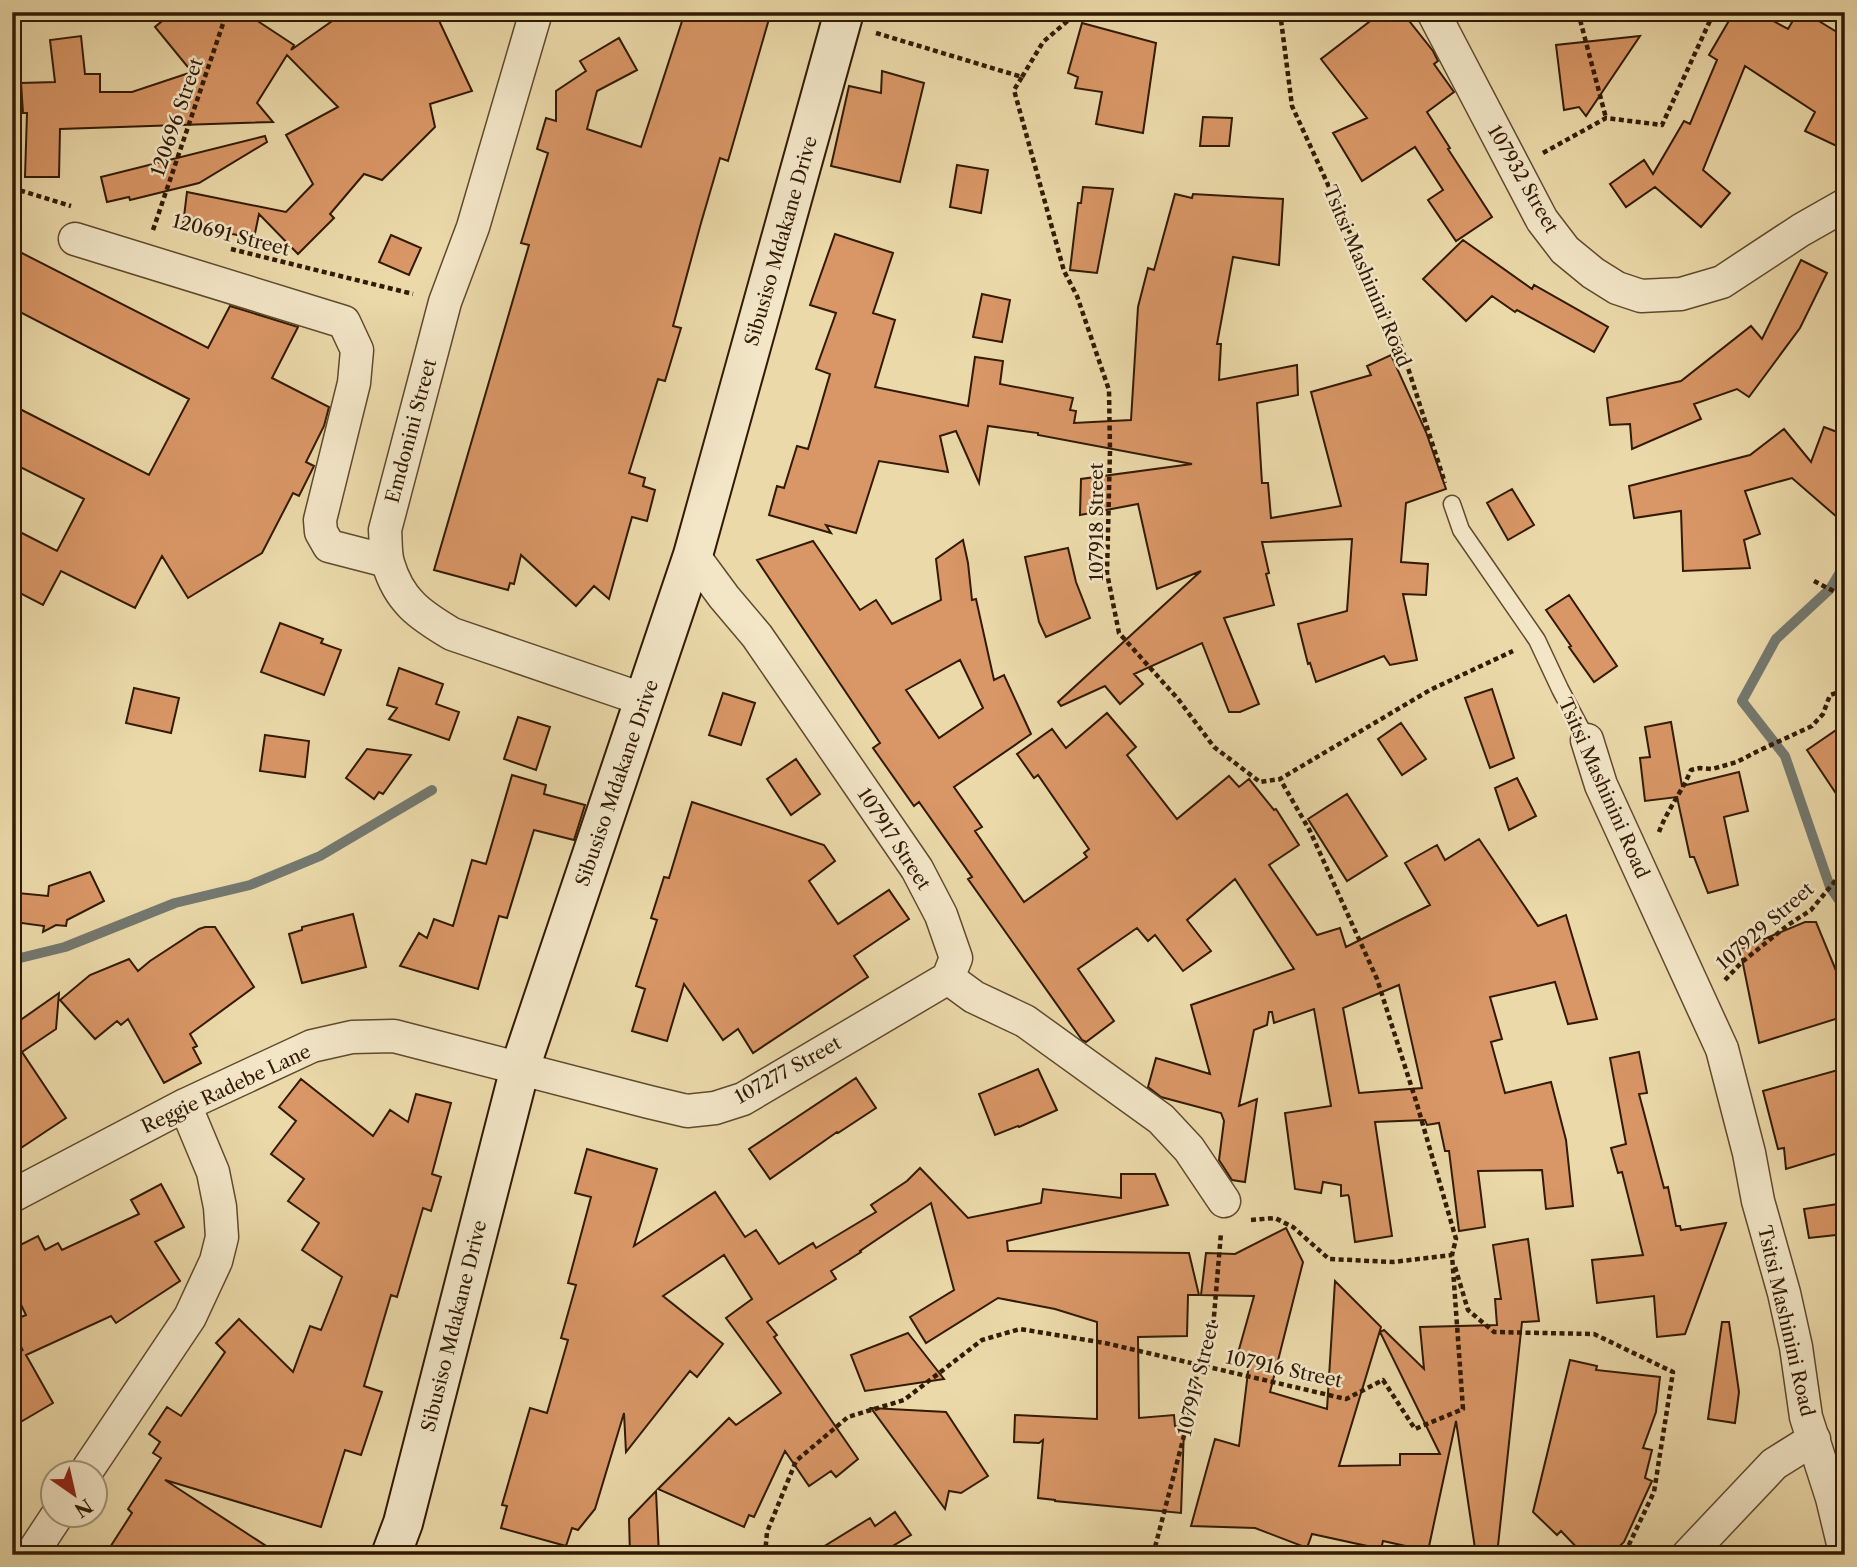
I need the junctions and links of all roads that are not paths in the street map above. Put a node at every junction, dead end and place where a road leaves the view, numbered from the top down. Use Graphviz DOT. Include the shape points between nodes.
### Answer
graph roads {
  1 [pos="536,12"];
  2 [pos="1433,12"];
  3 [pos="842,20"];
  4 [pos="1845,205"];
  5 [pos="75,239"];
  6 [pos="1452,504"];
  7 [pos="693,555"];
  8 [pos="387,561"];
  9 [pos="645,700"];
  10 [pos="1587,740"];
  11 [pos="948,978"];
  12 [pos="527,1070"];
  13 [pos="186,1105"];
  14 [pos="12,1196"];
  15 [pos="1224,1201"];
  16 [pos="1814,1439"];
  17 [pos="95,1458"];
  18 [pos="49,1528"];
  19 [pos="1845,1552"];
  20 [pos="31,1555"];
  21 [pos="390,1555"];
  22 [pos="1688,1555"];
  1 -- 8 [label="street, Emdonini Street" via="473,227 444,302 385,530"];
  2 -- 4 [label="street, 107932 Street" via="1542,220 1566,250 1617,288 1642,296 1681,294 1722,282"];
  3 -- 7 [label="street, Sibusiso Mdakane Drive"];
  5 -- 8 [label="street" via="344,322 357,350 354,383 320,520 321,532 329,546"];
  6 -- 10 [label="lane, Tsitsi Mashinini Road" via="1461,530 1537,640"];
  7 -- 9 [label="street, Sibusiso Mdakane Drive"];
  7 -- 11 [label="street, 107917 Street" via="771,657 917,869 942,915 956,958"];
  8 -- 9 [label="street, Emdonini Street" via="411,606 452,634"];
  9 -- 12 [label="street, Sibusiso Mdakane Drive"];
  10 -- 16 [label="street, Tsitsi Mashinini Road" via="1601,785 1722,1049 1784,1293"];
  11 -- 12 [label="street, 107277 Street" via="743,1099 715,1108 687,1111"];
  11 -- 15 [label="street" via="974,998 1025,1021 1161,1119 1189,1149"];
  12 -- 13 [label="street, Reggie Radebe Lane" via="394,1036 352,1037 312,1046"];
  12 -- 21 [label="street, Sibusiso Mdakane Drive" via="403,1522"];
  13 -- 14 [label="street, Reggie Radebe Lane"];
  13 -- 17 [label="street" via="213,1172 220,1206 222,1237 216,1261 190,1317"];
  16 -- 19 [label="street, Tsitsi Mashinini Road"];
  16 -- 22 [label="street" via="1774,1464"];
  18 -- 20 [label="street"];
}
